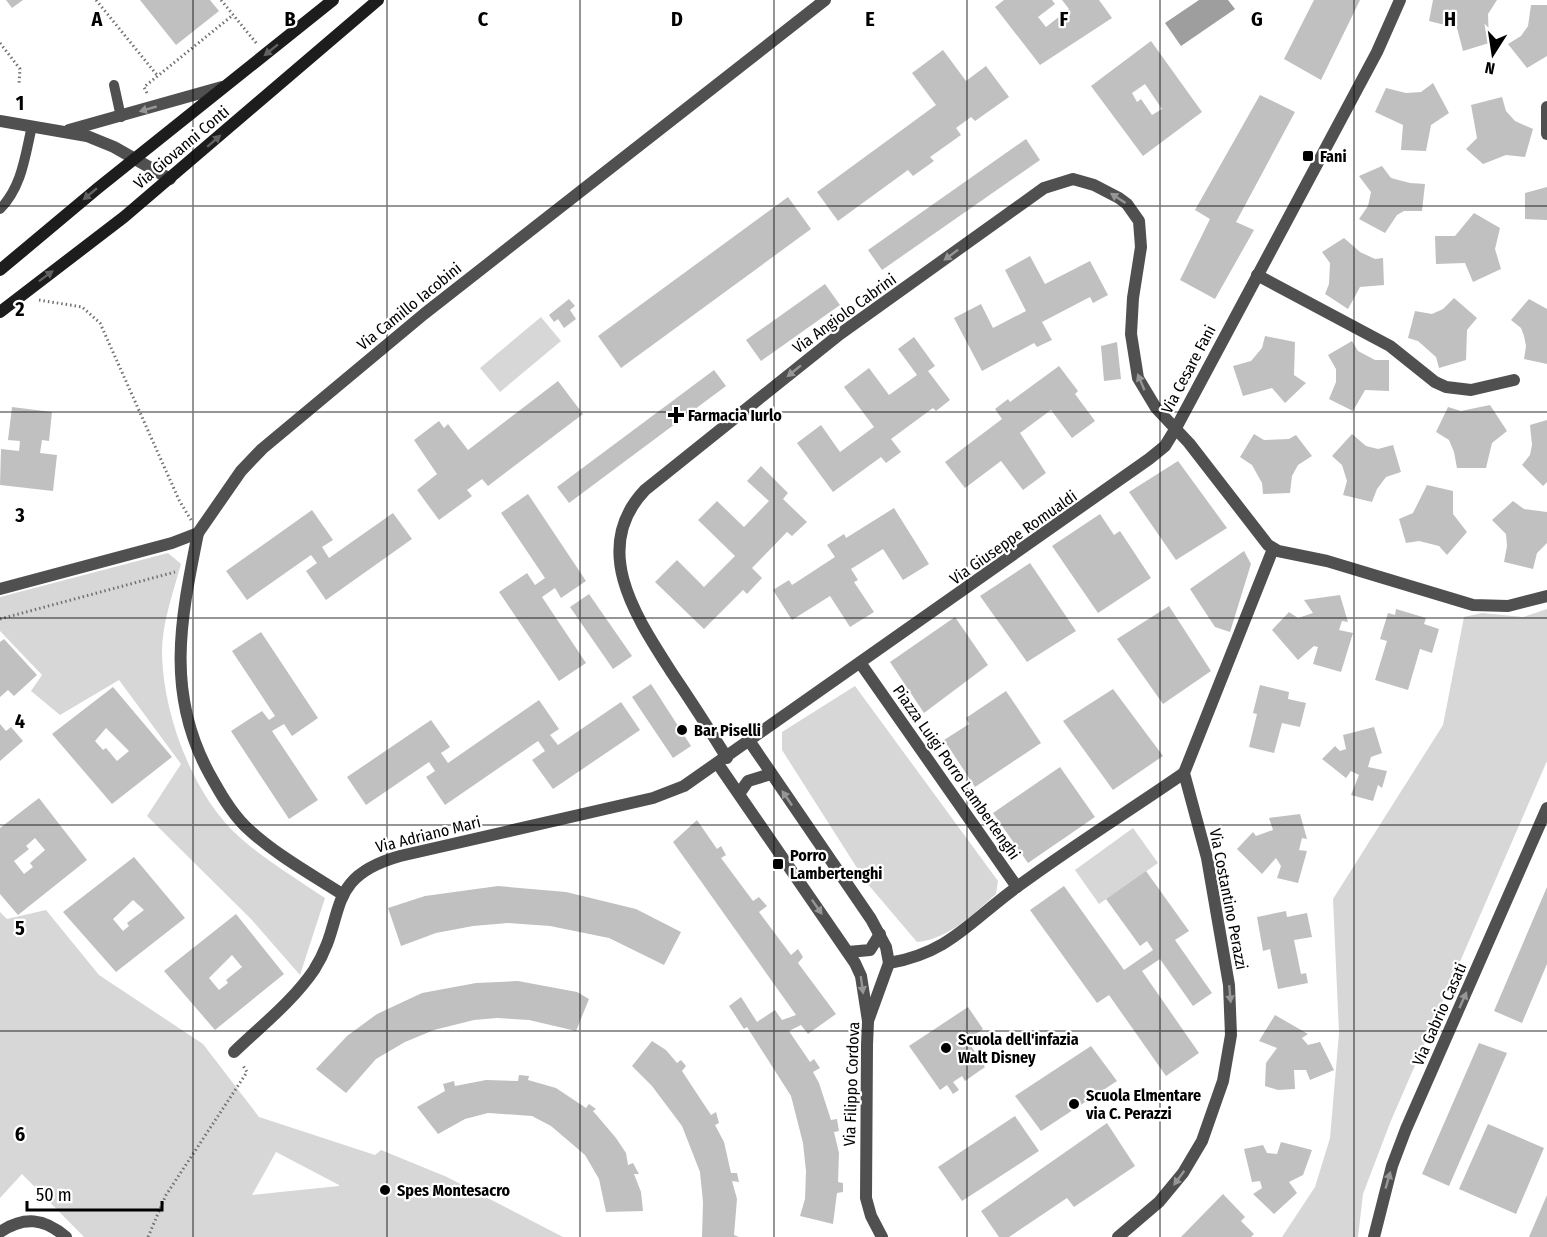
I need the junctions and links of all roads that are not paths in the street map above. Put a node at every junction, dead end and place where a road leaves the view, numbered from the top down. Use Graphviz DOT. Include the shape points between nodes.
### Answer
graph roads {
  1 [pos="333,0"];
  2 [pos="378,0"];
  3 [pos="825,0"];
  4 [pos="1400,0"];
  5 [pos="114,85"];
  6 [pos="224,87"];
  7 [pos="1547,107"];
  8 [pos="121,117"];
  9 [pos="0,121"];
  10 [pos="32,126"];
  11 [pos="65,131"];
  12 [pos="1547,134"];
  13 [pos="136,159"];
  14 [pos="170,179"];
  15 [pos="0,209"];
  16 [pos="0,270"];
  17 [pos="1257,275"];
  18 [pos="0,312"];
  19 [pos="1514,380"];
  20 [pos="1176,428"];
  21 [pos="198,533"];
  22 [pos="1273,549"];
  23 [pos="0,589"];
  24 [pos="1547,596"];
  25 [pos="861,664"];
  26 [pos="750,742"];
  27 [pos="723,761"];
  28 [pos="1184,773"];
  29 [pos="771,774"];
  30 [pos="739,794"];
  31 [pos="1547,808"];
  32 [pos="1017,887"];
  33 [pos="342,894"];
  34 [pos="880,934"];
  35 [pos="848,952"];
  36 [pos="889,963"];
  37 [pos="868,1021"];
  38 [pos="234,1052"];
  39 [pos="0,1232"];
  40 [pos="66,1237"];
  41 [pos="882,1237"];
  42 [pos="1118,1237"];
  43 [pos="1374,1237"];
  1 -- 6 [label="main road, Via Giovanni Conti, one-way"];
  14 -- 2 [label="main road, Via Giovanni Conti, one-way"];
  3 -- 21 [label="street, Via Camillo Iacobini" via="424,314 262,449 241,471"];
  4 -- 17 [label="street, Via Cesare Fani" via="1377,52"];
  5 -- 8 [label="lane"];
  6 -- 8 [label="street, one-way"];
  6 -- 13 [label="main road, Via Giovanni Conti"];
  7 -- 12 [label="street"];
  8 -- 11 [label="street"];
  9 -- 10 [label="street"];
  10 -- 11 [label="street"];
  10 -- 15 [label="lane" via="21,174 12,195"];
  11 -- 13 [label="street" via="103,142"];
  13 -- 14 [label="street"];
  13 -- 16 [label="main road, Via Giovanni Conti, one-way"];
  18 -- 14 [label="main road, Via Giovanni Conti, one-way"];
  17 -- 19 [label="street" via="1390,346 1446,387 1471,390"];
  17 -- 20 [label="street, Via Cesare Fani"];
  20 -- 22 [label="street, Via Cesare Fani"];
  20 -- 25 [label="street, Via Giuseppe Romualdi" via="1165,446 1149,459"];
  20 -- 27 [label="street, Via Angiolo Cabrini, one-way" via="1146,394 1132,354 1132,306 1142,247 1139,221 1119,198 1084,181 1067,179 1044,188 840,334 645,490 622,529 621,571 634,612"];
  21 -- 23 [label="street"];
  21 -- 33 [label="street" via="181,633 181,684 185,714 200,755 220,793 245,826"];
  22 -- 24 [label="street" via="1327,561 1473,605 1508,606"];
  22 -- 28 [label="street"];
  25 -- 26 [label="street"];
  25 -- 32 [label="street, Piazza Luigi Porro Lambertenghi"];
  26 -- 27 [label="street"];
  26 -- 29 [label="street"];
  27 -- 30 [label="street"];
  27 -- 33 [label="street, Via Adriano Mari" via="684,786 653,798 382,861 356,877"];
  28 -- 32 [label="street"];
  28 -- 42 [label="street, Via Costantino Perazzi, one-way" via="1207,858 1225,955 1230,1045 1213,1113 1190,1163 1159,1202"];
  29 -- 30 [label="street" via="748,781"];
  34 -- 29 [label="street, one-way"];
  30 -- 35 [label="street, one-way"];
  43 -- 31 [label="street, Via Gabrio Casati, one-way" via="1401,1142"];
  32 -- 36 [label="street" via="943,945 922,956"];
  33 -- 38 [label="street, Via Adriano Mari" via="314,970"];
  34 -- 35 [label="street" via="870,950"];
  34 -- 36 [label="street"];
  35 -- 37 [label="street, one-way" via="861,976"];
  36 -- 37 [label="street, Via Filippo Cordova"];
  37 -- 41 [label="street, Via Filippo Cordova" via="865,1183 869,1212"];
  39 -- 40 [label="street" via="19,1221 30,1220 52,1226"];
}
